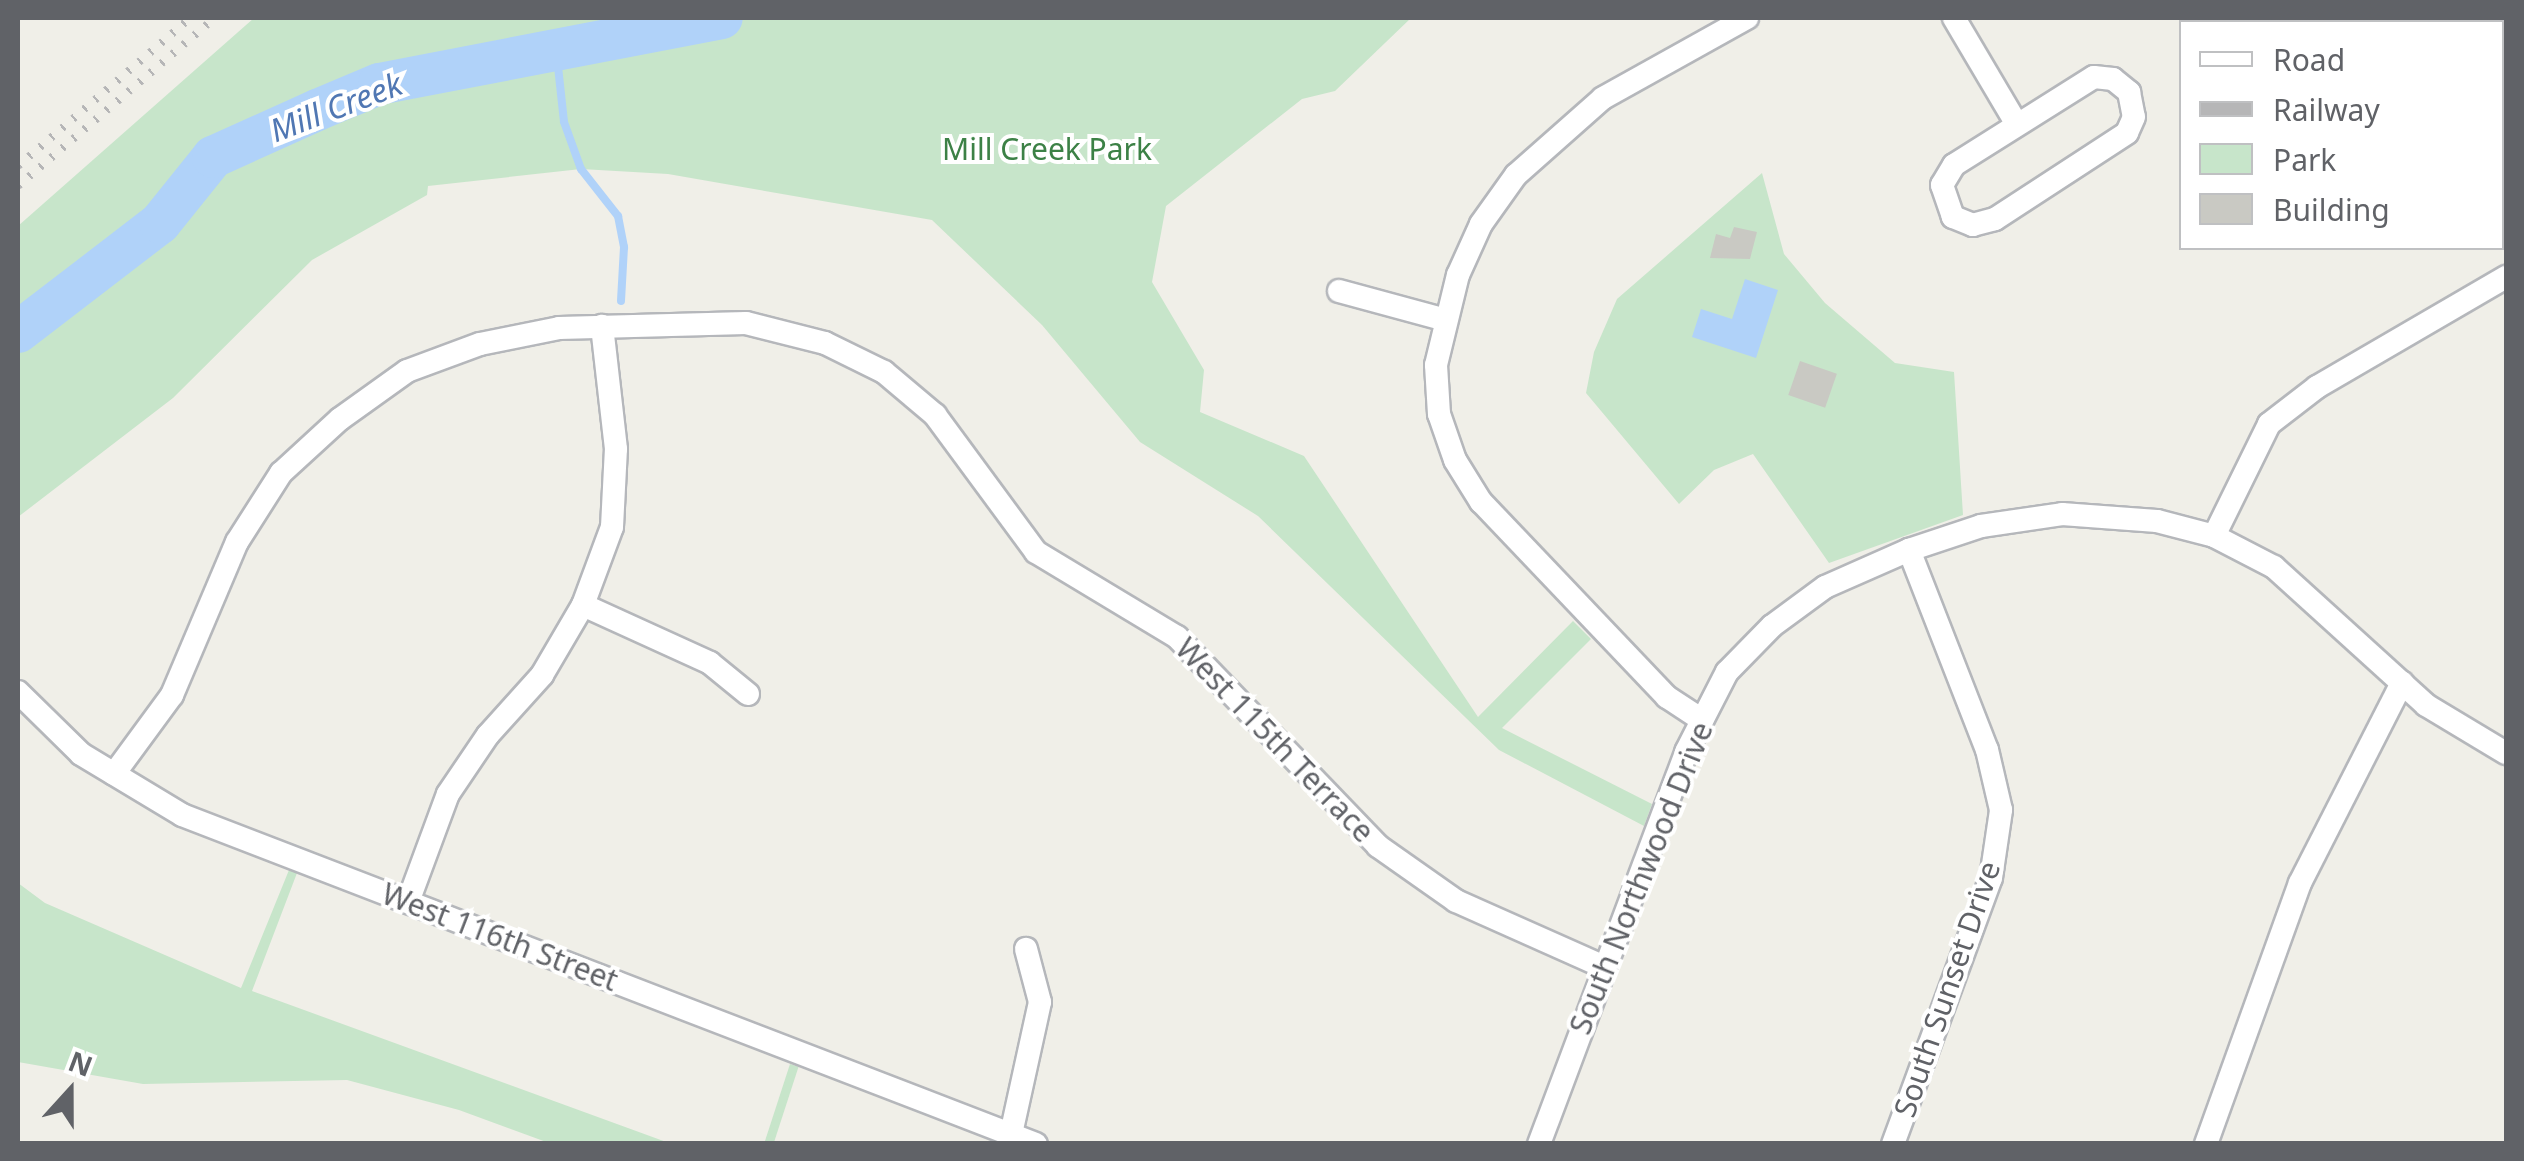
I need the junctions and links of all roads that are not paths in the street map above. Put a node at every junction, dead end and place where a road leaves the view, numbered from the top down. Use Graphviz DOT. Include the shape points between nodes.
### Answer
graph roads {
  1 [pos="1747,18"];
  2 [pos="1954,18"];
  3 [pos="2016,123"];
  4 [pos="2506,277"];
  5 [pos="1339,291"];
  6 [pos="1442,319"];
  7 [pos="602,326"];
  8 [pos="2214,536"];
  9 [pos="1910,550"];
  10 [pos="583,606"];
  11 [pos="2402,684"];
  12 [pos="18,692"];
  13 [pos="748,694"];
  14 [pos="1702,720"];
  15 [pos="2506,753"];
  16 [pos="114,774"];
  17 [pos="408,902"];
  18 [pos="1026,950"];
  19 [pos="1604,968"];
  20 [pos="1011,1134"];
  21 [pos="1036,1144"];
  22 [pos="1539,1144"];
  23 [pos="1893,1144"];
  24 [pos="2206,1144"];
  1 -- 6 [label="street" via="1603,98 1558,132 1481,224"];
  2 -- 3 [label="street"];
  3 -- 3 [label="street" via="2094,77 2122,84 2135,108 2120,139 1996,220 1962,223 1942,197 1946,174"];
  4 -- 8 [label="street" via="2317,387 2268,424"];
  5 -- 6 [label="street"];
  6 -- 14 [label="street" via="1439,414 1480,502 1667,697"];
  7 -- 10 [label="street" via="616,450 612,527"];
  7 -- 16 [label="street, West 115th Terrace" via="480,344 407,371 316,440 281,473 237,542 172,695"];
  7 -- 19 [label="street, West 115th Terrace" via="746,323 825,343 884,372 935,415 1036,552 1177,637 1378,846 1456,900"];
  8 -- 9 [label="street, South Northwood Drive" via="2156,521 2062,514 1981,526"];
  8 -- 11 [label="street, South Northwood Drive" via="2274,567 2328,609"];
  9 -- 14 [label="street, South Northwood Drive" via="1825,587 1772,626 1727,672"];
  9 -- 23 [label="street, South Sunset Drive" via="1987,750 2001,810 1990,878"];
  10 -- 13 [label="street" via="710,663"];
  10 -- 17 [label="street" via="542,675 488,735 448,794"];
  11 -- 15 [label="street, South Northwood Drive"];
  11 -- 24 [label="street" via="2300,883"];
  12 -- 16 [label="street, West 116th Street" via="81,754"];
  14 -- 19 [label="street, South Northwood Drive"];
  16 -- 17 [label="street, West 116th Street" via="182,815"];
  17 -- 20 [label="street, West 116th Street"];
  18 -- 20 [label="street" via="1040,1002"];
  19 -- 22 [label="street, South Northwood Drive"];
  20 -- 21 [label="street, West 116th Street"];
}
